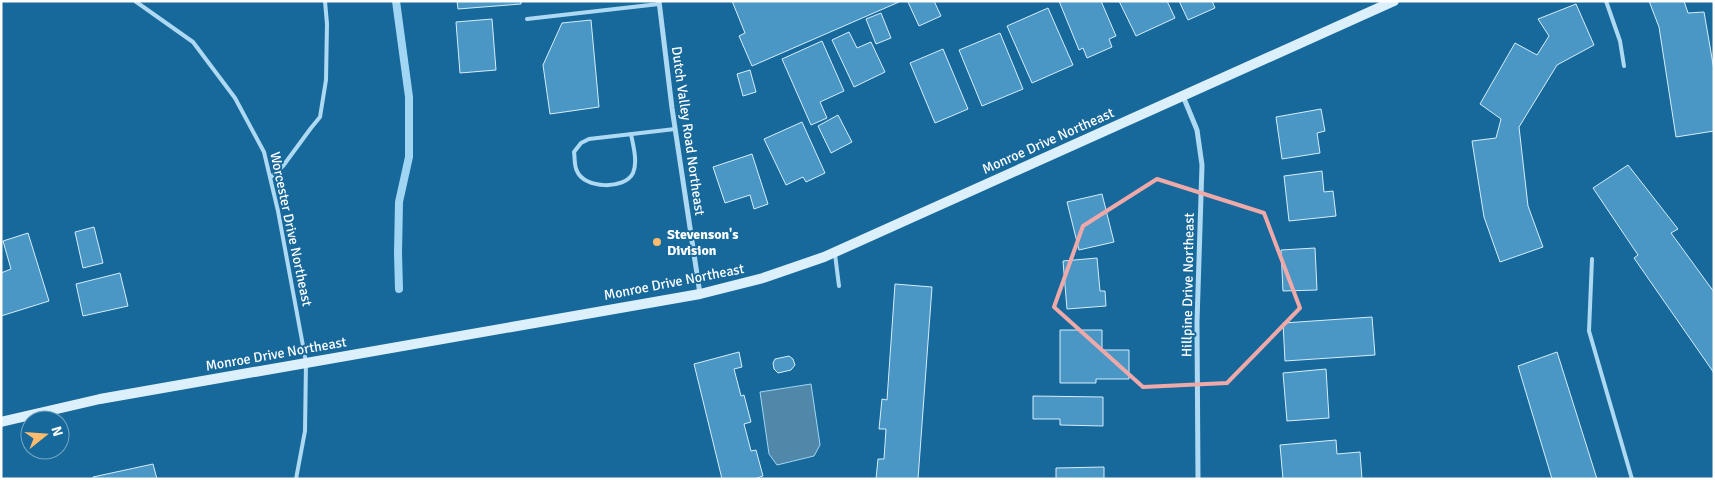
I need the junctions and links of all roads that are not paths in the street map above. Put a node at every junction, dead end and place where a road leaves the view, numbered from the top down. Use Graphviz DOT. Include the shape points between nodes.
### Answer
graph roads {
  1 [pos="135,1"];
  2 [pos="325,1"];
  3 [pos="1394,1"];
  4 [pos="1606,1"];
  5 [pos="659,2"];
  6 [pos="527,19"];
  7 [pos="1624,66"];
  8 [pos="1183,96"];
  9 [pos="675,129"];
  10 [pos="631,134"];
  11 [pos="270,177"];
  12 [pos="835,252"];
  13 [pos="1592,259"];
  14 [pos="839,286"];
  15 [pos="700,294"];
  16 [pos="306,362"];
  17 [pos="1,422"];
  18 [pos="296,479"];
  19 [pos="1198,479"];
  20 [pos="1632,479"];
  1 -- 11 [label="lane, Worcester Drive Northeast" via="193,42 235,98 264,152"];
  2 -- 11 [label="lane" via="326,80 320,118 283,166"];
  3 -- 8 [label="main road, Monroe Drive Northeast"];
  4 -- 7 [label="lane" via="1620,41"];
  5 -- 6 [label="lane"];
  5 -- 9 [label="street, Dutch Valley Road Northeast"];
  8 -- 12 [label="main road, Monroe Drive Northeast"];
  8 -- 19 [label="street, Hillpine Drive Northeast" via="1197,130 1202,165 1197,322"];
  9 -- 10 [label="lane"];
  9 -- 15 [label="street, Dutch Valley Road Northeast"];
  10 -- 10 [label="lane" via="580,143 574,152 576,171 586,182 598,185 623,182 633,173 635,157"];
  11 -- 16 [label="lane, Worcester Drive Northeast"];
  12 -- 14 [label="lane"];
  12 -- 15 [label="main road, Monroe Drive Northeast" via="763,278"];
  13 -- 20 [label="lane" via="1589,331"];
  15 -- 16 [label="main road, Monroe Drive Northeast"];
  16 -- 17 [label="main road, Monroe Drive Northeast" via="100,399"];
  16 -- 18 [label="lane, Worcester Drive Northeast" via="306,430"];
}
